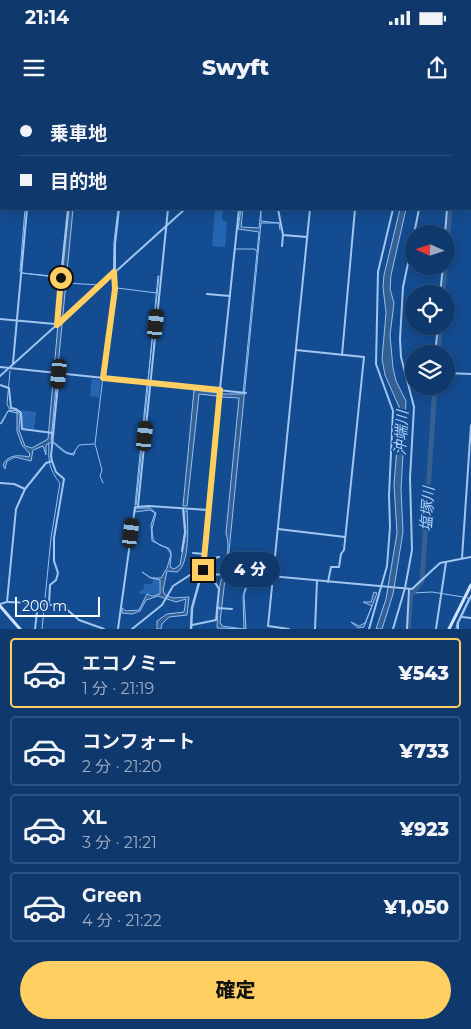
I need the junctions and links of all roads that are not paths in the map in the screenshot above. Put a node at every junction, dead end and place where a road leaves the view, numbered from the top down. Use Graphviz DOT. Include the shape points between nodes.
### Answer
graph roads {
  1 [pos="27,210"];
  2 [pos="68,210"];
  3 [pos="119,210"];
  4 [pos="168,210"];
  5 [pos="184,210"];
  6 [pos="240,210"];
  7 [pos="278,210"];
  8 [pos="310,210"];
  9 [pos="355,210"];
  10 [pos="393,210"];
  11 [pos="419,210"];
  12 [pos="447,210"];
  13 [pos="416,225"];
  14 [pos="446,225"];
  15 [pos="166,226"];
  16 [pos="283,235"];
  17 [pos="307,237"];
  18 [pos="282,246"];
  19 [pos="114,272"];
  20 [pos="405,275"];
  21 [pos="207,294"];
  22 [pos="230,296"];
  23 [pos="0,319"];
  24 [pos="17,320"];
  25 [pos="57,324"];
  26 [pos="296,350"];
  27 [pos="342,355"];
  28 [pos="13,364"];
  29 [pos="0,367"];
  30 [pos="9,368"];
  31 [pos="455,373"];
  32 [pos="59,374"];
  33 [pos="471,374"];
  34 [pos="0,376"];
  35 [pos="103,378"];
  36 [pos="150,383"];
  37 [pos="0,385"];
  38 [pos="220,392"];
  39 [pos="246,393"];
  40 [pos="219,398"];
  41 [pos="471,425"];
  42 [pos="53,433"];
  43 [pos="52,461"];
  44 [pos="0,483"];
  45 [pos="25,489"];
  46 [pos="138,506"];
  47 [pos="183,508"];
  48 [pos="208,510"];
  49 [pos="277,529"];
  50 [pos="346,537"];
  51 [pos="182,551"];
  52 [pos="194,553"];
  53 [pos="204,554"];
  54 [pos="219,557"];
  55 [pos="471,557"];
  56 [pos="462,558"];
  57 [pos="204,560"];
  58 [pos="446,562"];
  59 [pos="202,574"];
  60 [pos="213,574"];
  61 [pos="272,577"];
  62 [pos="317,581"];
  63 [pos="328,582"];
  64 [pos="471,585"];
  65 [pos="383,587"];
  66 [pos="405,589"];
  67 [pos="409,589"];
  68 [pos="215,594"];
  69 [pos="218,594"];
  70 [pos="471,596"];
  71 [pos="7,602"];
  72 [pos="38,603"];
  73 [pos="49,604"];
  74 [pos="0,605"];
  75 [pos="217,608"];
  76 [pos="232,609"];
  77 [pos="462,617"];
  78 [pos="471,618"];
  79 [pos="191,625"];
  80 [pos="20,629"];
  81 [pos="35,629"];
  82 [pos="104,629"];
  83 [pos="118,629"];
  84 [pos="132,629"];
  85 [pos="191,629"];
  86 [pos="289,629"];
  87 [pos="315,629"];
  88 [pos="369,629"];
  89 [pos="393,629"];
  90 [pos="407,629"];
  91 [pos="436,629"];
  92 [pos="449,629"];
  93 [pos="458,629"];
  1 -- 24 [label="street"];
  2 -- 25 [label="street"];
  3 -- 19 [label="street"];
  4 -- 15 [label="street"];
  5 -- 15 [label="street"];
  6 -- 22 [label="street"];
  7 -- 16 [label="street"];
  8 -- 17 [label="street"];
  9 -- 27 [label="street"];
  10 -- 65 [label="street" via="384,241 378,287 376,364 393,410 390,526"];
  11 -- 13 [label="street"];
  12 -- 14 [label="street"];
  15 -- 19 [label="street"];
  15 -- 36 [label="street"];
  16 -- 17 [label="street"];
  16 -- 18 [label="street"];
  17 -- 26 [label="street"];
  19 -- 25 [label="street"];
  19 -- 35 [label="street" via="115,289"];
  20 -- 66 [label="street" via="401,357 414,407 410,478 412,550"];
  21 -- 22 [label="street"];
  22 -- 38 [label="street"];
  23 -- 24 [label="street"];
  24 -- 25 [label="street"];
  24 -- 28 [label="street"];
  25 -- 28 [label="street"];
  26 -- 27 [label="street"];
  26 -- 49 [label="street"];
  27 -- 50 [label="street" via="364,357"];
  28 -- 30 [label="street"];
  29 -- 30 [label="street"];
  30 -- 32 [label="street"];
  30 -- 34 [label="street"];
  31 -- 33 [label="street"];
  32 -- 35 [label="street"];
  32 -- 42 [label="street"];
  35 -- 36 [label="street"];
  36 -- 38 [label="street"];
  36 -- 46 [label="street"];
  37 -- 42 [label="street" via="9,388 10,408 21,413 22,429"];
  38 -- 39 [label="street"];
  38 -- 40 [label="street"];
  40 -- 48 [label="street"];
  41 -- 56 [label="street"];
  42 -- 43 [label="street"];
  43 -- 45 [label="street" via="46,463"];
  43 -- 73 [label="street" via="56,472 64,479 54,538 58,573 50,585"];
  44 -- 45 [label="street"];
  45 -- 71 [label="street" via="16,509"];
  46 -- 47 [label="street"];
  46 -- 83 [label="street" via="135,507"];
  47 -- 48 [label="street"];
  47 -- 51 [label="street" via="185,532"];
  48 -- 53 [label="street"];
  49 -- 50 [label="street"];
  49 -- 61 [label="street"];
  50 -- 63 [label="street" via="339,567 331,567"];
  52 -- 53 [label="street"];
  53 -- 57 [label="street"];
  54 -- 57 [label="street"];
  55 -- 56 [label="street"];
  56 -- 58 [label="street"];
  57 -- 59 [label="street"];
  58 -- 67 [label="street" via="439,564"];
  58 -- 91 [label="street"];
  59 -- 60 [label="street"];
  59 -- 79 [label="street" via="193,602"];
  59 -- 84 [label="street" via="181,579 166,600"];
  60 -- 61 [label="street"];
  60 -- 69 [label="street"];
  61 -- 62 [label="street"];
  61 -- 86 [label="street" via="268,626"];
  62 -- 63 [label="street"];
  62 -- 87 [label="street"];
  63 -- 65 [label="street"];
  64 -- 92 [label="main road"];
  65 -- 66 [label="street"];
  65 -- 88 [label="street"];
  66 -- 67 [label="street"];
  66 -- 89 [label="street"];
  67 -- 90 [label="street"];
  68 -- 69 [label="street"];
  69 -- 75 [label="street"];
  70 -- 77 [label="street"];
  71 -- 72 [label="street"];
  71 -- 74 [label="street"];
  72 -- 73 [label="street"];
  72 -- 81 [label="street"];
  73 -- 82 [label="street" via="64,607 79,620"];
  74 -- 80 [label="main road"];
  75 -- 76 [label="street"];
  75 -- 79 [label="street" via="216,620"];
  77 -- 78 [label="street"];
  77 -- 93 [label="street"];
  79 -- 85 [label="street"];
}
